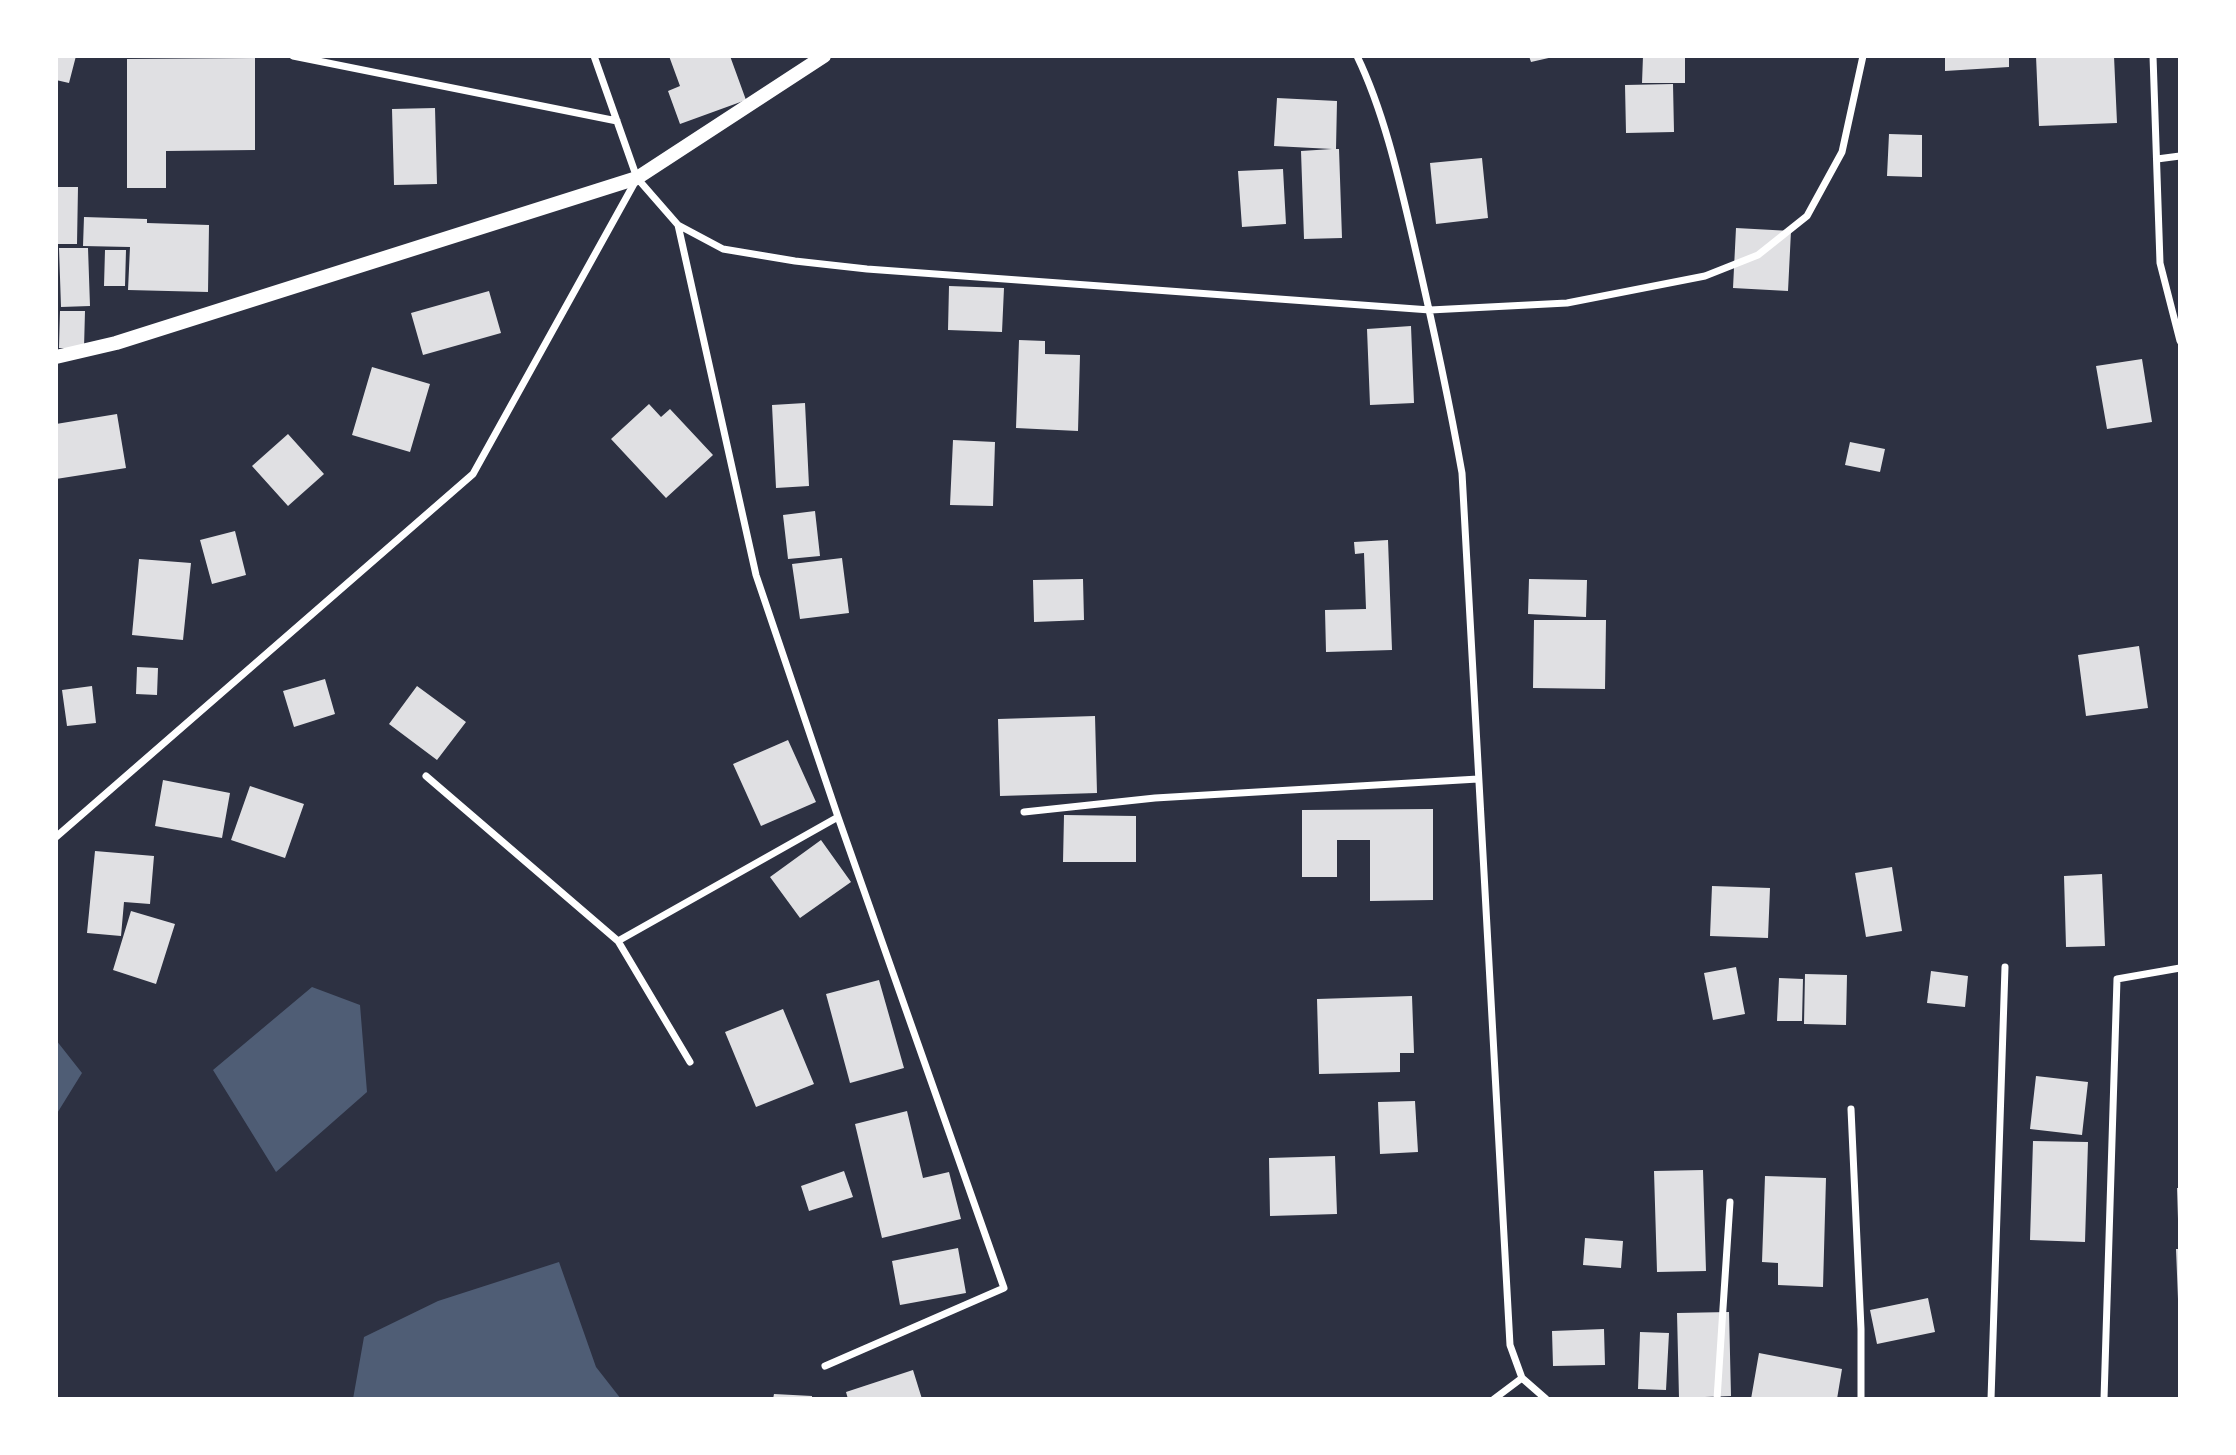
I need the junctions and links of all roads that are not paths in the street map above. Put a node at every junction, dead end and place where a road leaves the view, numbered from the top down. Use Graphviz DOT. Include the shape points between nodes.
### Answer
graph roads {
  1 [pos="293,56"];
  2 [pos="594,56"];
  3 [pos="824,56"];
  4 [pos="1357,56"];
  5 [pos="1863,56"];
  6 [pos="2153,56"];
  7 [pos="617,121"];
  8 [pos="2180,156"];
  9 [pos="2157,159"];
  10 [pos="637,178"];
  11 [pos="678,225"];
  12 [pos="1430,310"];
  13 [pos="2180,341"];
  14 [pos="56,357"];
  15 [pos="426,776"];
  16 [pos="1478,779"];
  17 [pos="1024,812"];
  18 [pos="838,817"];
  19 [pos="56,837"];
  20 [pos="618,940"];
  21 [pos="2005,967"];
  22 [pos="2180,968"];
  23 [pos="690,1062"];
  24 [pos="1851,1109"];
  25 [pos="1730,1202"];
  26 [pos="825,1366"];
  27 [pos="1522,1378"];
  28 [pos="1494,1399"];
  29 [pos="1546,1399"];
  30 [pos="1717,1399"];
  31 [pos="1861,1399"];
  32 [pos="1991,1399"];
  33 [pos="2104,1399"];
  1 -- 7 [label="street"];
  2 -- 7 [label="street"];
  3 -- 10 [label="main road"];
  4 -- 12 [label="street" via="1400,180"];
  5 -- 12 [label="street" via="1842,152 1807,216 1758,255 1705,276 1567,303"];
  6 -- 9 [label="street"];
  7 -- 10 [label="street"];
  8 -- 9 [label="street"];
  9 -- 13 [label="street" via="2160,263"];
  10 -- 11 [label="street"];
  10 -- 14 [label="main road" via="116,343"];
  10 -- 19 [label="street" via="473,474"];
  11 -- 12 [label="street" via="723,249 795,261"];
  11 -- 18 [label="street" via="756,575"];
  12 -- 16 [label="street" via="1462,473"];
  15 -- 20 [label="street"];
  16 -- 17 [label="street" via="1155,798"];
  16 -- 27 [label="street" via="1510,1345"];
  18 -- 20 [label="street"];
  18 -- 26 [label="street" via="1004,1288"];
  20 -- 23 [label="street"];
  21 -- 32 [label="street"];
  22 -- 33 [label="street" via="2117,979"];
  24 -- 31 [label="street"];
  25 -- 30 [label="street"];
  27 -- 28 [label="street"];
  27 -- 29 [label="street"];
}
